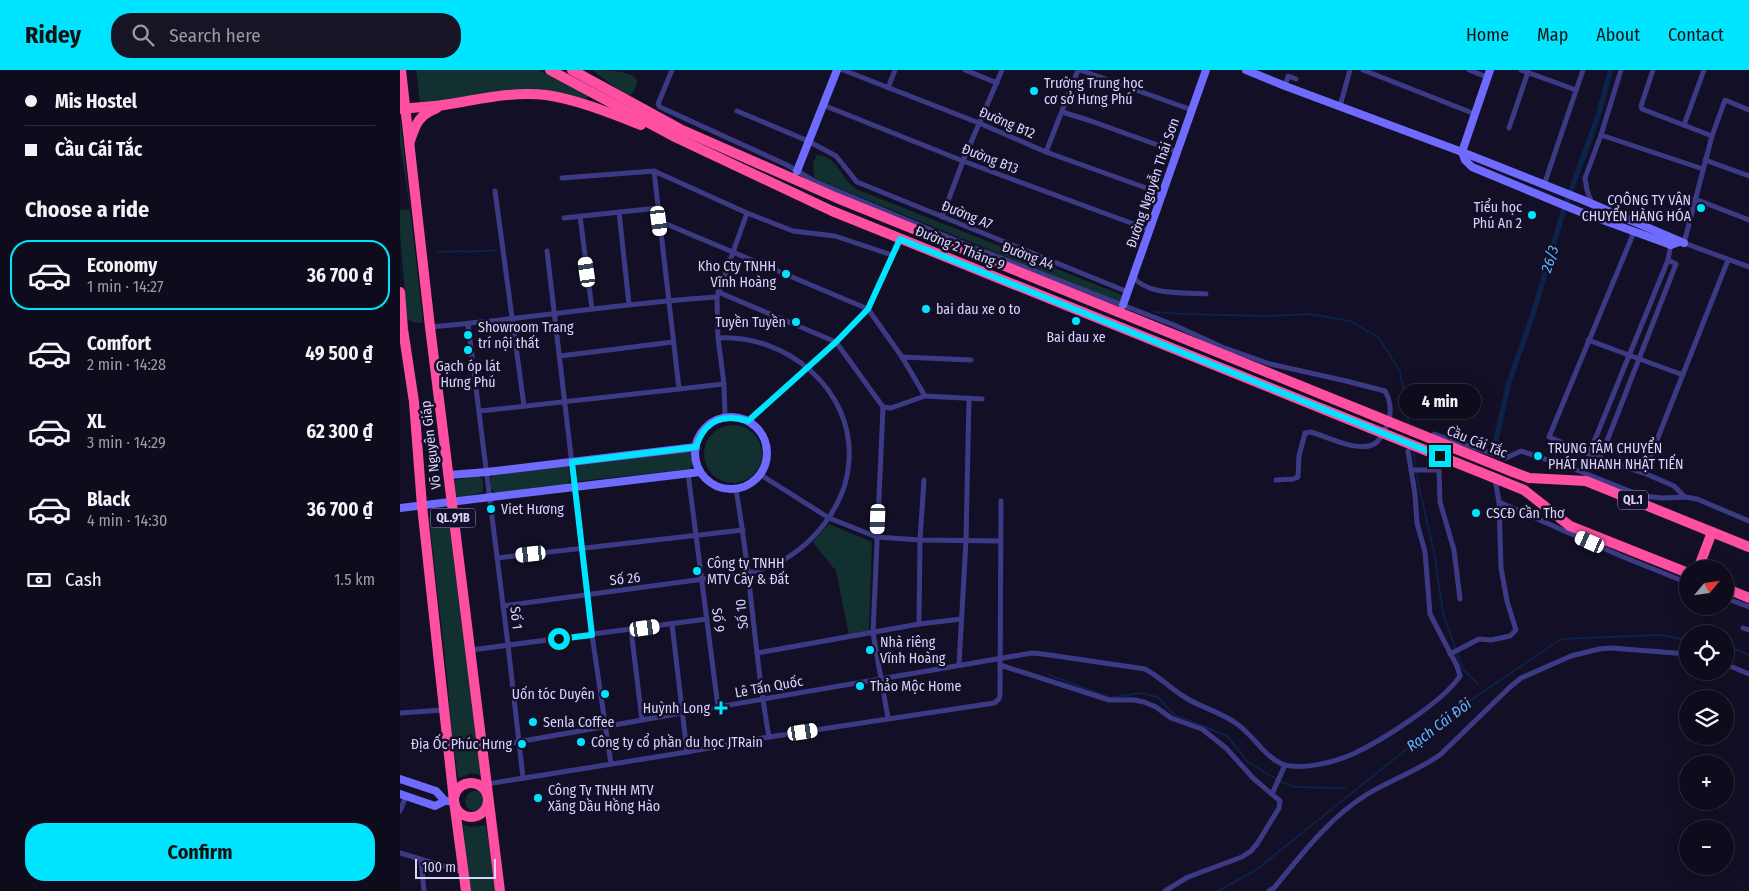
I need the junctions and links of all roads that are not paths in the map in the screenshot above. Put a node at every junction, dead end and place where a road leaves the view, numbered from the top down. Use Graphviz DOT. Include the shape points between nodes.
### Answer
graph roads {
  1 [pos="401,70"];
  2 [pos="550,70"];
  3 [pos="572,70"];
  4 [pos="576,70"];
  5 [pos="672,70"];
  6 [pos="837,70"];
  7 [pos="843,70"];
  8 [pos="895,70"];
  9 [pos="965,70"];
  10 [pos="1002,70"];
  11 [pos="1079,70"];
  12 [pos="1206,70"];
  13 [pos="1246,70"];
  14 [pos="1350,70"];
  15 [pos="1363,70"];
  16 [pos="1469,70"];
  17 [pos="1522,70"];
  18 [pos="1583,70"];
  19 [pos="1621,70"];
  20 [pos="1653,70"];
  21 [pos="1704,70"];
  22 [pos="1528,72"];
  23 [pos="1489,73"];
  24 [pos="1296,79"];
  25 [pos="997,83"];
  26 [pos="1285,86"];
  27 [pos="888,88"];
  28 [pos="608,90"];
  29 [pos="1576,90"];
  30 [pos="447,104"];
  31 [pos="823,104"];
  32 [pos="1340,106"];
  33 [pos="403,108"];
  34 [pos="1192,110"];
  35 [pos="1749,110"];
  36 [pos="737,111"];
  37 [pos="1062,112"];
  38 [pos="1475,114"];
  39 [pos="979,123"];
  40 [pos="1684,125"];
  41 [pos="1509,128"];
  42 [pos="1601,135"];
  43 [pos="1712,136"];
  44 [pos="678,138"];
  45 [pos="808,141"];
  46 [pos="409,144"];
  47 [pos="1046,152"];
  48 [pos="1177,152"];
  49 [pos="1462,152"];
  50 [pos="1706,160"];
  51 [pos="963,161"];
  52 [pos="1703,170"];
  53 [pos="654,171"];
  54 [pos="797,171"];
  55 [pos="1749,176"];
  56 [pos="562,178"];
  57 [pos="1544,184"];
  58 [pos="495,192"];
  59 [pos="1163,194"];
  60 [pos="1695,199"];
  61 [pos="1592,204"];
  62 [pos="658,208"];
  63 [pos="619,212"];
  64 [pos="748,213"];
  65 [pos="580,216"];
  66 [pos="942,217"];
  67 [pos="564,218"];
  68 [pos="1749,220"];
  69 [pos="659,221"];
  70 [pos="1150,230"];
  71 [pos="1634,232"];
  72 [pos="900,239"];
  73 [pos="1676,242"];
  74 [pos="547,251"];
  75 [pos="733,252"];
  76 [pos="892,255"];
  77 [pos="1668,260"];
  78 [pos="1728,260"];
  79 [pos="1749,268"];
  80 [pos="1133,277"];
  81 [pos="400,292"];
  82 [pos="1128,292"];
  83 [pos="717,294"];
  84 [pos="1206,294"];
  85 [pos="668,300"];
  86 [pos="629,304"];
  87 [pos="1124,305"];
  88 [pos="592,309"];
  89 [pos="868,309"];
  90 [pos="554,314"];
  91 [pos="512,318"];
  92 [pos="468,324"];
  93 [pos="430,327"];
  94 [pos="402,330"];
  95 [pos="718,338"];
  96 [pos="402,340"];
  97 [pos="1588,340"];
  98 [pos="673,342"];
  99 [pos="836,342"];
  100 [pos="560,356"];
  101 [pos="1628,356"];
  102 [pos="902,357"];
  103 [pos="1639,359"];
  104 [pos="972,360"];
  105 [pos="808,367"];
  106 [pos="1683,375"];
  107 [pos="724,384"];
  108 [pos="678,389"];
  109 [pos="925,396"];
  110 [pos="969,398"];
  111 [pos="982,399"];
  112 [pos="565,402"];
  113 [pos="524,406"];
  114 [pos="883,407"];
  115 [pos="480,411"];
  116 [pos="1375,416"];
  117 [pos="725,418"];
  118 [pos="748,421"];
  119 [pos="1370,428"];
  120 [pos="1434,434"];
  121 [pos="696,447"];
  122 [pos="1408,452"];
  123 [pos="1589,454"];
  124 [pos="1600,459"];
  125 [pos="572,462"];
  126 [pos="1413,470"];
  127 [pos="487,472"];
  128 [pos="700,472"];
  129 [pos="688,473"];
  130 [pos="1644,473"];
  131 [pos="449,475"];
  132 [pos="761,475"];
  133 [pos="1493,478"];
  134 [pos="924,480"];
  135 [pos="1276,480"];
  136 [pos="575,487"];
  137 [pos="736,490"];
  138 [pos="1685,497"];
  139 [pos="489,498"];
  140 [pos="1001,501"];
  141 [pos="451,502"];
  142 [pos="1498,502"];
  143 [pos="422,506"];
  144 [pos="400,508"];
  145 [pos="829,518"];
  146 [pos="1749,521"];
  147 [pos="743,530"];
  148 [pos="1712,532"];
  149 [pos="696,536"];
  150 [pos="878,538"];
  151 [pos="920,540"];
  152 [pos="966,540"];
  153 [pos="1001,541"];
  154 [pos="1749,547"];
  155 [pos="583,549"];
  156 [pos="497,558"];
  157 [pos="1701,560"];
  158 [pos="1679,569"];
  159 [pos="749,573"];
  160 [pos="1679,579"];
  161 [pos="702,580"];
  162 [pos="1734,592"];
  163 [pos="588,595"];
  164 [pos="1749,598"];
  165 [pos="1460,599"];
  166 [pos="1734,602"];
  167 [pos="503,606"];
  168 [pos="1749,608"];
  169 [pos="707,619"];
  170 [pos="961,619"];
  171 [pos="672,624"];
  172 [pos="919,624"];
  173 [pos="632,630"];
  174 [pos="873,633"];
  175 [pos="592,635"];
  176 [pos="508,645"];
  177 [pos="471,650"];
  178 [pos="757,653"];
  179 [pos="1453,653"];
  180 [pos="1679,653"];
  181 [pos="1000,662"];
  182 [pos="959,665"];
  183 [pos="1734,668"];
  184 [pos="1749,674"];
  185 [pos="881,679"];
  186 [pos="762,700"];
  187 [pos="718,707"];
  188 [pos="444,710"];
  189 [pos="400,712"];
  190 [pos="682,712"];
  191 [pos="888,718"];
  192 [pos="642,720"];
  193 [pos="605,726"];
  194 [pos="769,737"];
  195 [pos="518,743"];
  196 [pos="484,748"];
  197 [pos="687,752"];
  198 [pos="611,764"];
  199 [pos="1285,765"];
  200 [pos="523,778"];
  201 [pos="400,779"];
  202 [pos="487,784"];
  203 [pos="1272,794"];
  204 [pos="403,795"];
  205 [pos="449,801"];
  206 [pos="488,802"];
  207 [pos="400,811"];
  208 [pos="400,853"];
  209 [pos="421,860"];
  210 [pos="463,872"];
  211 [pos="424,891"];
  212 [pos="466,891"];
  213 [pos="500,891"];
  214 [pos="1164,891"];
  215 [pos="1269,891"];
  1 -- 33 [label="highway, QL.91B"];
  2 -- 44 [label="highway, Đường 2 Tháng 9"];
  3 -- 28 [label="highway, Đường 2 Tháng 9 / QL.1"];
  4 -- 28 [label="highway"];
  5 -- 54 [label="street, Đường A4" via="658,104 660,107"];
  6 -- 31 [label="street"];
  7 -- 27 [label="street, Đường B12"];
  8 -- 27 [label="street"];
  9 -- 25 [label="street"];
  10 -- 25 [label="street"];
  11 -- 34 [label="street"];
  11 -- 37 [label="street"];
  12 -- 34 [label="street, Đường Nguyễn Thái Sơn"];
  13 -- 26 [label="street"];
  14 -- 32 [label="street"];
  15 -- 38 [label="street"];
  16 -- 23 [label="street"];
  17 -- 22 [label="street"];
  18 -- 29 [label="street"];
  19 -- 42 [label="street"];
  20 -- 40 [label="street" via="1641,107"];
  21 -- 40 [label="street"];
  22 -- 29 [label="street"];
  22 -- 41 [label="street"];
  23 -- 38 [label="street"];
  24 -- 26 [label="street" via="1288,76"];
  25 -- 39 [label="street"];
  26 -- 32 [label="street"];
  27 -- 39 [label="street, Đường B12"];
  28 -- 116 [label="highway, Đường 2 Tháng 9 / QL.1" via="680,129 837,198"];
  29 -- 57 [label="street"];
  30 -- 33 [label="highway"];
  30 -- 44 [label="highway" via="498,96 544,95 586,104"];
  30 -- 46 [label="highway" via="422,116"];
  31 -- 45 [label="street"];
  31 -- 51 [label="street, Đường B13"];
  32 -- 49 [label="street"];
  33 -- 46 [label="highway, QL.91B"];
  34 -- 48 [label="street, Đường Nguyễn Thái Sơn"];
  35 -- 43 [label="street" via="1725,100"];
  36 -- 45 [label="street, Đường A7"];
  37 -- 47 [label="street"];
  37 -- 48 [label="street"];
  38 -- 49 [label="street"];
  39 -- 47 [label="street, Đường B12"];
  39 -- 51 [label="street"];
  40 -- 43 [label="street"];
  42 -- 52 [label="street"];
  42 -- 61 [label="street" via="1585,178"];
  43 -- 50 [label="street"];
  44 -- 72 [label="highway, Đường 2 Tháng 9" via="832,211"];
  45 -- 54 [label="street"];
  45 -- 66 [label="street, Đường A7" via="836,156 857,182"];
  46 -- 93 [label="highway, Võ Nguyên Giáp / QL.91B"];
  47 -- 59 [label="street, Đường B12"];
  48 -- 59 [label="street, Đường Nguyễn Thái Sơn"];
  49 -- 57 [label="street"];
  49 -- 71 [label="street" via="1472,166 1578,212"];
  50 -- 52 [label="street"];
  50 -- 55 [label="street"];
  51 -- 66 [label="street"];
  51 -- 70 [label="street, Đường B13"];
  52 -- 60 [label="street"];
  53 -- 56 [label="street"];
  53 -- 62 [label="street"];
  53 -- 64 [label="street"];
  54 -- 87 [label="street, Đường A4" via="960,242"];
  57 -- 61 [label="street"];
  58 -- 91 [label="street"];
  59 -- 70 [label="street, Đường Nguyễn Thái Sơn"];
  60 -- 68 [label="street"];
  60 -- 73 [label="street"];
  61 -- 73 [label="street"];
  62 -- 63 [label="street"];
  62 -- 69 [label="street"];
  63 -- 65 [label="street"];
  63 -- 86 [label="street"];
  64 -- 75 [label="street"];
  64 -- 76 [label="street" via="793,231 835,236"];
  65 -- 67 [label="street"];
  65 -- 88 [label="street"];
  66 -- 82 [label="street, Đường A7"];
  69 -- 75 [label="street"];
  69 -- 85 [label="street"];
  70 -- 80 [label="street, Đường Nguyễn Thái Sơn"];
  71 -- 73 [label="street"];
  71 -- 97 [label="street"];
  72 -- 76 [label="street"];
  72 -- 119 [label="highway, Đường 2 Tháng 9"];
  73 -- 77 [label="street"];
  73 -- 78 [label="street"];
  74 -- 90 [label="street"];
  75 -- 83 [label="street"];
  75 -- 89 [label="street"];
  76 -- 89 [label="street"];
  77 -- 101 [label="street"];
  77 -- 103 [label="street" via="1676,264"];
  78 -- 79 [label="street"];
  78 -- 106 [label="street"];
  80 -- 82 [label="street, Đường Nguyễn Thái Sơn"];
  80 -- 84 [label="street" via="1146,288"];
  81 -- 94 [label="highway, Võ Nguyên Giáp / QL.91B"];
  82 -- 87 [label="street, Đường Nguyễn Thái Sơn"];
  83 -- 85 [label="street"];
  83 -- 95 [label="street"];
  83 -- 99 [label="street"];
  85 -- 86 [label="street"];
  85 -- 98 [label="street"];
  86 -- 88 [label="street"];
  87 -- 135 [label="street, Đường A4" via="1270,364 1382,390 1388,395 1390,416 1382,437 1372,445 1361,448 1311,432 1305,433 1298,476"];
  88 -- 90 [label="street"];
  89 -- 99 [label="street"];
  89 -- 102 [label="street"];
  90 -- 91 [label="street"];
  90 -- 100 [label="street"];
  91 -- 92 [label="street"];
  91 -- 113 [label="street"];
  92 -- 93 [label="street"];
  92 -- 115 [label="street, Số 1"];
  93 -- 131 [label="highway, Võ Nguyên Giáp / QL.91B"];
  94 -- 96 [label="highway, Võ Nguyên Giáp / QL.91B"];
  95 -- 105 [label="street, Số 26" via="764,343"];
  95 -- 107 [label="street"];
  96 -- 143 [label="highway, Võ Nguyên Giáp / QL.91B" via="414,402"];
  97 -- 101 [label="street"];
  97 -- 123 [label="street" via="1549,436"];
  98 -- 100 [label="street"];
  98 -- 108 [label="street"];
  99 -- 105 [label="street"];
  99 -- 114 [label="street"];
  100 -- 112 [label="street"];
  101 -- 103 [label="street"];
  101 -- 123 [label="street"];
  102 -- 104 [label="street"];
  102 -- 109 [label="street"];
  103 -- 106 [label="street"];
  103 -- 124 [label="street"];
  105 -- 118 [label="street"];
  105 -- 145 [label="street, Số 26" via="831,395 848,436 850,461 844,487"];
  106 -- 130 [label="street"];
  107 -- 108 [label="street"];
  107 -- 117 [label="street"];
  108 -- 112 [label="street"];
  109 -- 110 [label="street"];
  109 -- 114 [label="street" via="891,408"];
  110 -- 111 [label="street"];
  110 -- 152 [label="street"];
  112 -- 113 [label="street"];
  112 -- 125 [label="street"];
  113 -- 115 [label="street"];
  114 -- 150 [label="street"];
  115 -- 127 [label="street, Số 1"];
  116 -- 148 [label="highway, Cầu Cái Tắc / QL.1, bridge" via="1529,478 1586,481"];
  117 -- 118 [label="street"];
  117 -- 121 [label="street" via="706,428"];
  118 -- 132 [label="street" via="761,433 767,449"];
  119 -- 133 [label="highway, Cầu Cái Tắc, bridge"];
  120 -- 138 [label="street" via="1506,458 1521,452 1642,496"];
  121 -- 125 [label="street"];
  121 -- 128 [label="street"];
  122 -- 126 [label="street"];
  123 -- 124 [label="street"];
  124 -- 130 [label="street"];
  125 -- 127 [label="street"];
  125 -- 136 [label="street"];
  126 -- 165 [label="street" via="1438,470 1440,502 1454,550"];
  126 -- 179 [label="street" via="1430,614"];
  127 -- 131 [label="street"];
  127 -- 139 [label="street, Số 1"];
  128 -- 129 [label="street"];
  128 -- 137 [label="street" via="715,486"];
  129 -- 136 [label="street"];
  129 -- 149 [label="street, Số 9"];
  130 -- 138 [label="street" via="1674,486"];
  131 -- 141 [label="highway, Võ Nguyên Giáp / QL.91B"];
  132 -- 137 [label="street" via="747,487"];
  132 -- 145 [label="street"];
  133 -- 142 [label="street"];
  133 -- 158 [label="highway" via="1524,490 1570,526"];
  134 -- 151 [label="street"];
  136 -- 139 [label="street"];
  136 -- 155 [label="street"];
  137 -- 147 [label="street, Số 10"];
  138 -- 146 [label="street"];
  139 -- 141 [label="street"];
  139 -- 156 [label="street, Số 1"];
  140 -- 153 [label="street"];
  141 -- 143 [label="street"];
  141 -- 177 [label="highway, Võ Nguyên Giáp / QL.91B"];
  142 -- 160 [label="street"];
  142 -- 179 [label="street" via="1501,568 1516,627 1512,634 1491,640 1480,639"];
  143 -- 144 [label="street"];
  143 -- 188 [label="highway, Võ Nguyên Giáp / QL.91B"];
  145 -- 150 [label="street"];
  145 -- 159 [label="street, Số 26" via="786,558"];
  147 -- 149 [label="street"];
  147 -- 159 [label="street, Số 10"];
  148 -- 154 [label="highway, QL.1"];
  148 -- 157 [label="highway"];
  149 -- 155 [label="street"];
  149 -- 161 [label="street, Số 9"];
  150 -- 151 [label="street"];
  150 -- 174 [label="street"];
  151 -- 152 [label="street"];
  151 -- 172 [label="street"];
  152 -- 153 [label="street"];
  152 -- 170 [label="street"];
  153 -- 181 [label="street"];
  155 -- 156 [label="street"];
  155 -- 163 [label="street"];
  156 -- 167 [label="street, Số 1"];
  159 -- 161 [label="street, Số 26"];
  159 -- 178 [label="street, Số 10"];
  161 -- 163 [label="street, Số 26"];
  161 -- 169 [label="street, Số 9"];
  162 -- 164 [label="highway"];
  163 -- 167 [label="street, Số 26"];
  163 -- 175 [label="street"];
  166 -- 168 [label="street"];
  167 -- 176 [label="street, Số 1"];
  169 -- 171 [label="street"];
  169 -- 187 [label="street, Số 9"];
  170 -- 172 [label="street"];
  170 -- 182 [label="street"];
  171 -- 173 [label="street"];
  171 -- 190 [label="street"];
  172 -- 174 [label="street"];
  173 -- 175 [label="street"];
  173 -- 192 [label="street"];
  174 -- 178 [label="street"];
  174 -- 185 [label="street"];
  175 -- 176 [label="street"];
  175 -- 193 [label="street"];
  176 -- 177 [label="street"];
  176 -- 195 [label="street, Số 1"];
  177 -- 196 [label="highway, Võ Nguyên Giáp / QL.91B"];
  178 -- 186 [label="street, Số 10"];
  179 -- 199 [label="street" via="1460,673 1457,680 1429,706 1383,738 1320,765"];
  180 -- 215 [label="street" via="1599,649 1571,656 1527,675 1430,762 1384,784 1349,806 1322,831"];
  181 -- 182 [label="street, Lê Tấn Quốc"];
  181 -- 191 [label="street" via="1000,695 994,703"];
  181 -- 199 [label="street, Lê Tấn Quốc" via="1038,653 1145,669 1186,698 1236,723 1276,761"];
  181 -- 203 [label="street" via="1110,700 1144,702 1176,720 1202,729"];
  182 -- 185 [label="street, Lê Tấn Quốc"];
  183 -- 184 [label="street"];
  185 -- 186 [label="street, Lê Tấn Quốc"];
  185 -- 191 [label="street"];
  186 -- 187 [label="street, Lê Tấn Quốc"];
  186 -- 194 [label="street, Số 10"];
  187 -- 190 [label="street, Lê Tấn Quốc"];
  188 -- 189 [label="street"];
  188 -- 205 [label="highway, Võ Nguyên Giáp / QL.91B"];
  190 -- 192 [label="street, Lê Tấn Quốc"];
  190 -- 197 [label="street"];
  191 -- 194 [label="street"];
  192 -- 193 [label="street, Lê Tấn Quốc"];
  193 -- 195 [label="street, Lê Tấn Quốc"];
  193 -- 198 [label="street"];
  194 -- 197 [label="street"];
  195 -- 196 [label="street, Lê Tấn Quốc"];
  195 -- 200 [label="street, Số 1"];
  196 -- 202 [label="highway, Võ Nguyên Giáp / QL.91B"];
  197 -- 198 [label="street"];
  198 -- 200 [label="street"];
  199 -- 203 [label="street"];
  200 -- 202 [label="street"];
  201 -- 205 [label="street" via="436,791"];
  202 -- 206 [label="highway, Võ Nguyên Giáp / QL.91B"];
  203 -- 214 [label="street" via="1280,801 1279,808 1251,851 1188,877"];
  204 -- 205 [label="street" via="435,806"];
  204 -- 207 [label="street"];
  205 -- 206 [label="highway" via="458,812 468,817 484,812"];
  205 -- 206 [label="highway" via="461,786 471,783 485,791"];
  205 -- 210 [label="highway, Võ Nguyên Giáp / QL.91B"];
  206 -- 213 [label="highway, Võ Nguyên Giáp / QL.91B"];
  208 -- 209 [label="street"];
  209 -- 210 [label="street"];
  209 -- 211 [label="street"];
  210 -- 212 [label="highway, Võ Nguyên Giáp / QL.91B"];
}
